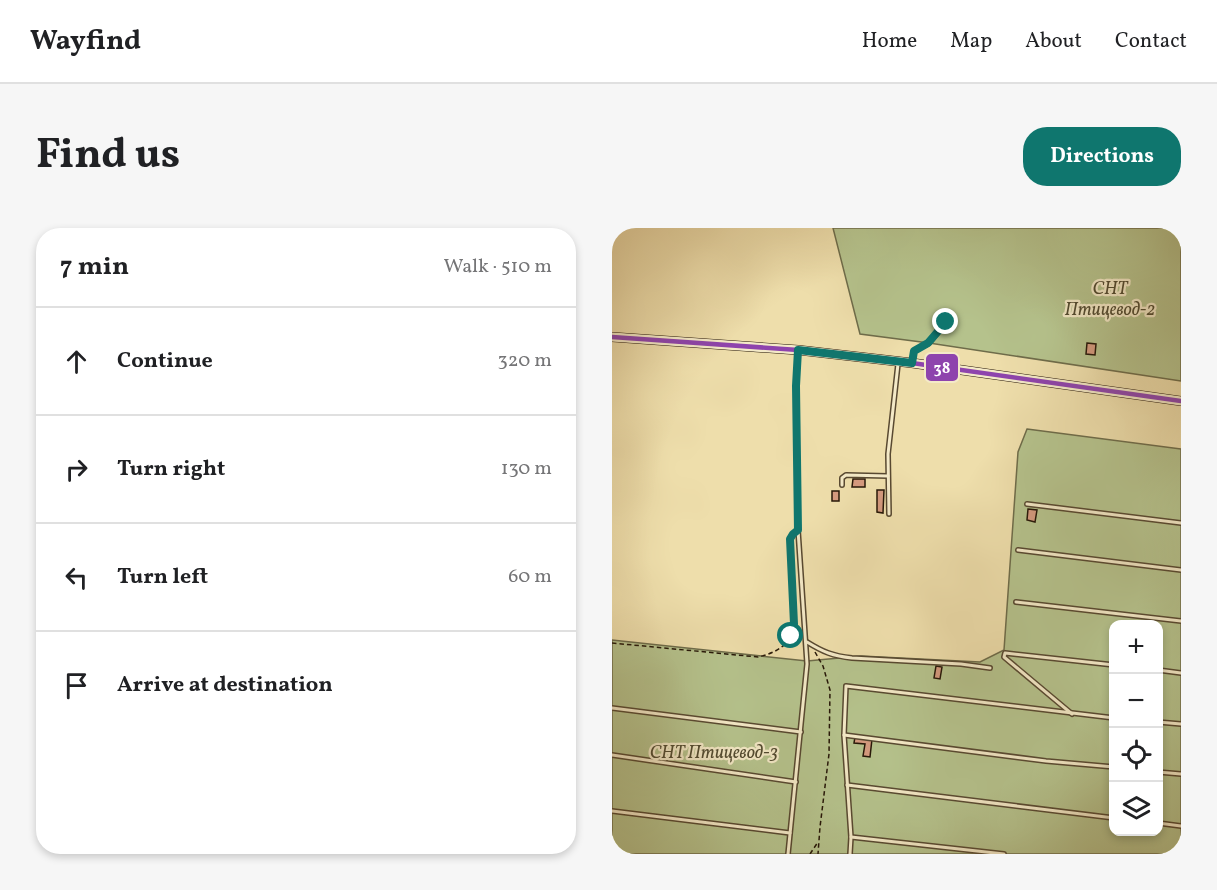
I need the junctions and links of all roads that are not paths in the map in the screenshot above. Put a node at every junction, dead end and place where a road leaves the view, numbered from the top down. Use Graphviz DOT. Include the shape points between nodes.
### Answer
graph roads {
  1 [pos="946,322"];
  2 [pos="612,337"];
  3 [pos="798,350"];
  4 [pos="898,362"];
  5 [pos="912,363"];
  6 [pos="1181,401"];
  7 [pos="888,476"];
  8 [pos="842,485"];
  9 [pos="1027,504"];
  10 [pos="889,514"];
  11 [pos="1181,523"];
  12 [pos="1018,550"];
  13 [pos="1181,570"];
  14 [pos="1016,602"];
  15 [pos="1181,621"];
  16 [pos="807,642"];
  17 [pos="1109,665"];
  18 [pos="990,668"];
  19 [pos="1163,671"];
  20 [pos="1181,673"];
  21 [pos="612,708"];
  22 [pos="1072,714"];
  23 [pos="1109,718"];
  24 [pos="1163,722"];
  25 [pos="1181,724"];
  26 [pos="801,732"];
  27 [pos="844,735"];
  28 [pos="612,755"];
  29 [pos="1109,767"];
  30 [pos="1163,772"];
  31 [pos="1181,774"];
  32 [pos="796,782"];
  33 [pos="847,784"];
  34 [pos="612,811"];
  35 [pos="1109,817"];
  36 [pos="1163,824"];
  37 [pos="1181,826"];
  38 [pos="790,833"];
  39 [pos="851,837"];
  40 [pos="788,854"];
  41 [pos="850,854"];
  42 [pos="1004,854"];
  1 -- 5 [label="lane" via="928,343 914,351"];
  2 -- 3 [label="main road"];
  3 -- 4 [label="main road"];
  3 -- 16 [label="lane" via="798,530"];
  4 -- 5 [label="main road"];
  4 -- 7 [label="lane"];
  5 -- 6 [label="main road"];
  7 -- 8 [label="lane" via="846,475"];
  7 -- 10 [label="lane"];
  9 -- 11 [label="lane"];
  12 -- 13 [label="lane"];
  14 -- 15 [label="lane"];
  16 -- 18 [label="lane" via="822,652 844,657"];
  16 -- 26 [label="lane"];
  17 -- 22 [label="lane" via="1005,653 1004,657"];
  19 -- 20 [label="lane"];
  21 -- 26 [label="lane"];
  22 -- 23 [label="lane"];
  22 -- 27 [label="lane" via="846,686"];
  24 -- 25 [label="lane"];
  26 -- 32 [label="lane"];
  27 -- 29 [label="lane"];
  27 -- 33 [label="lane"];
  28 -- 32 [label="lane"];
  30 -- 31 [label="lane"];
  32 -- 38 [label="lane"];
  33 -- 35 [label="lane"];
  33 -- 39 [label="lane"];
  34 -- 38 [label="lane"];
  36 -- 37 [label="lane"];
  38 -- 40 [label="lane"];
  39 -- 41 [label="lane"];
  39 -- 42 [label="lane"];
}
